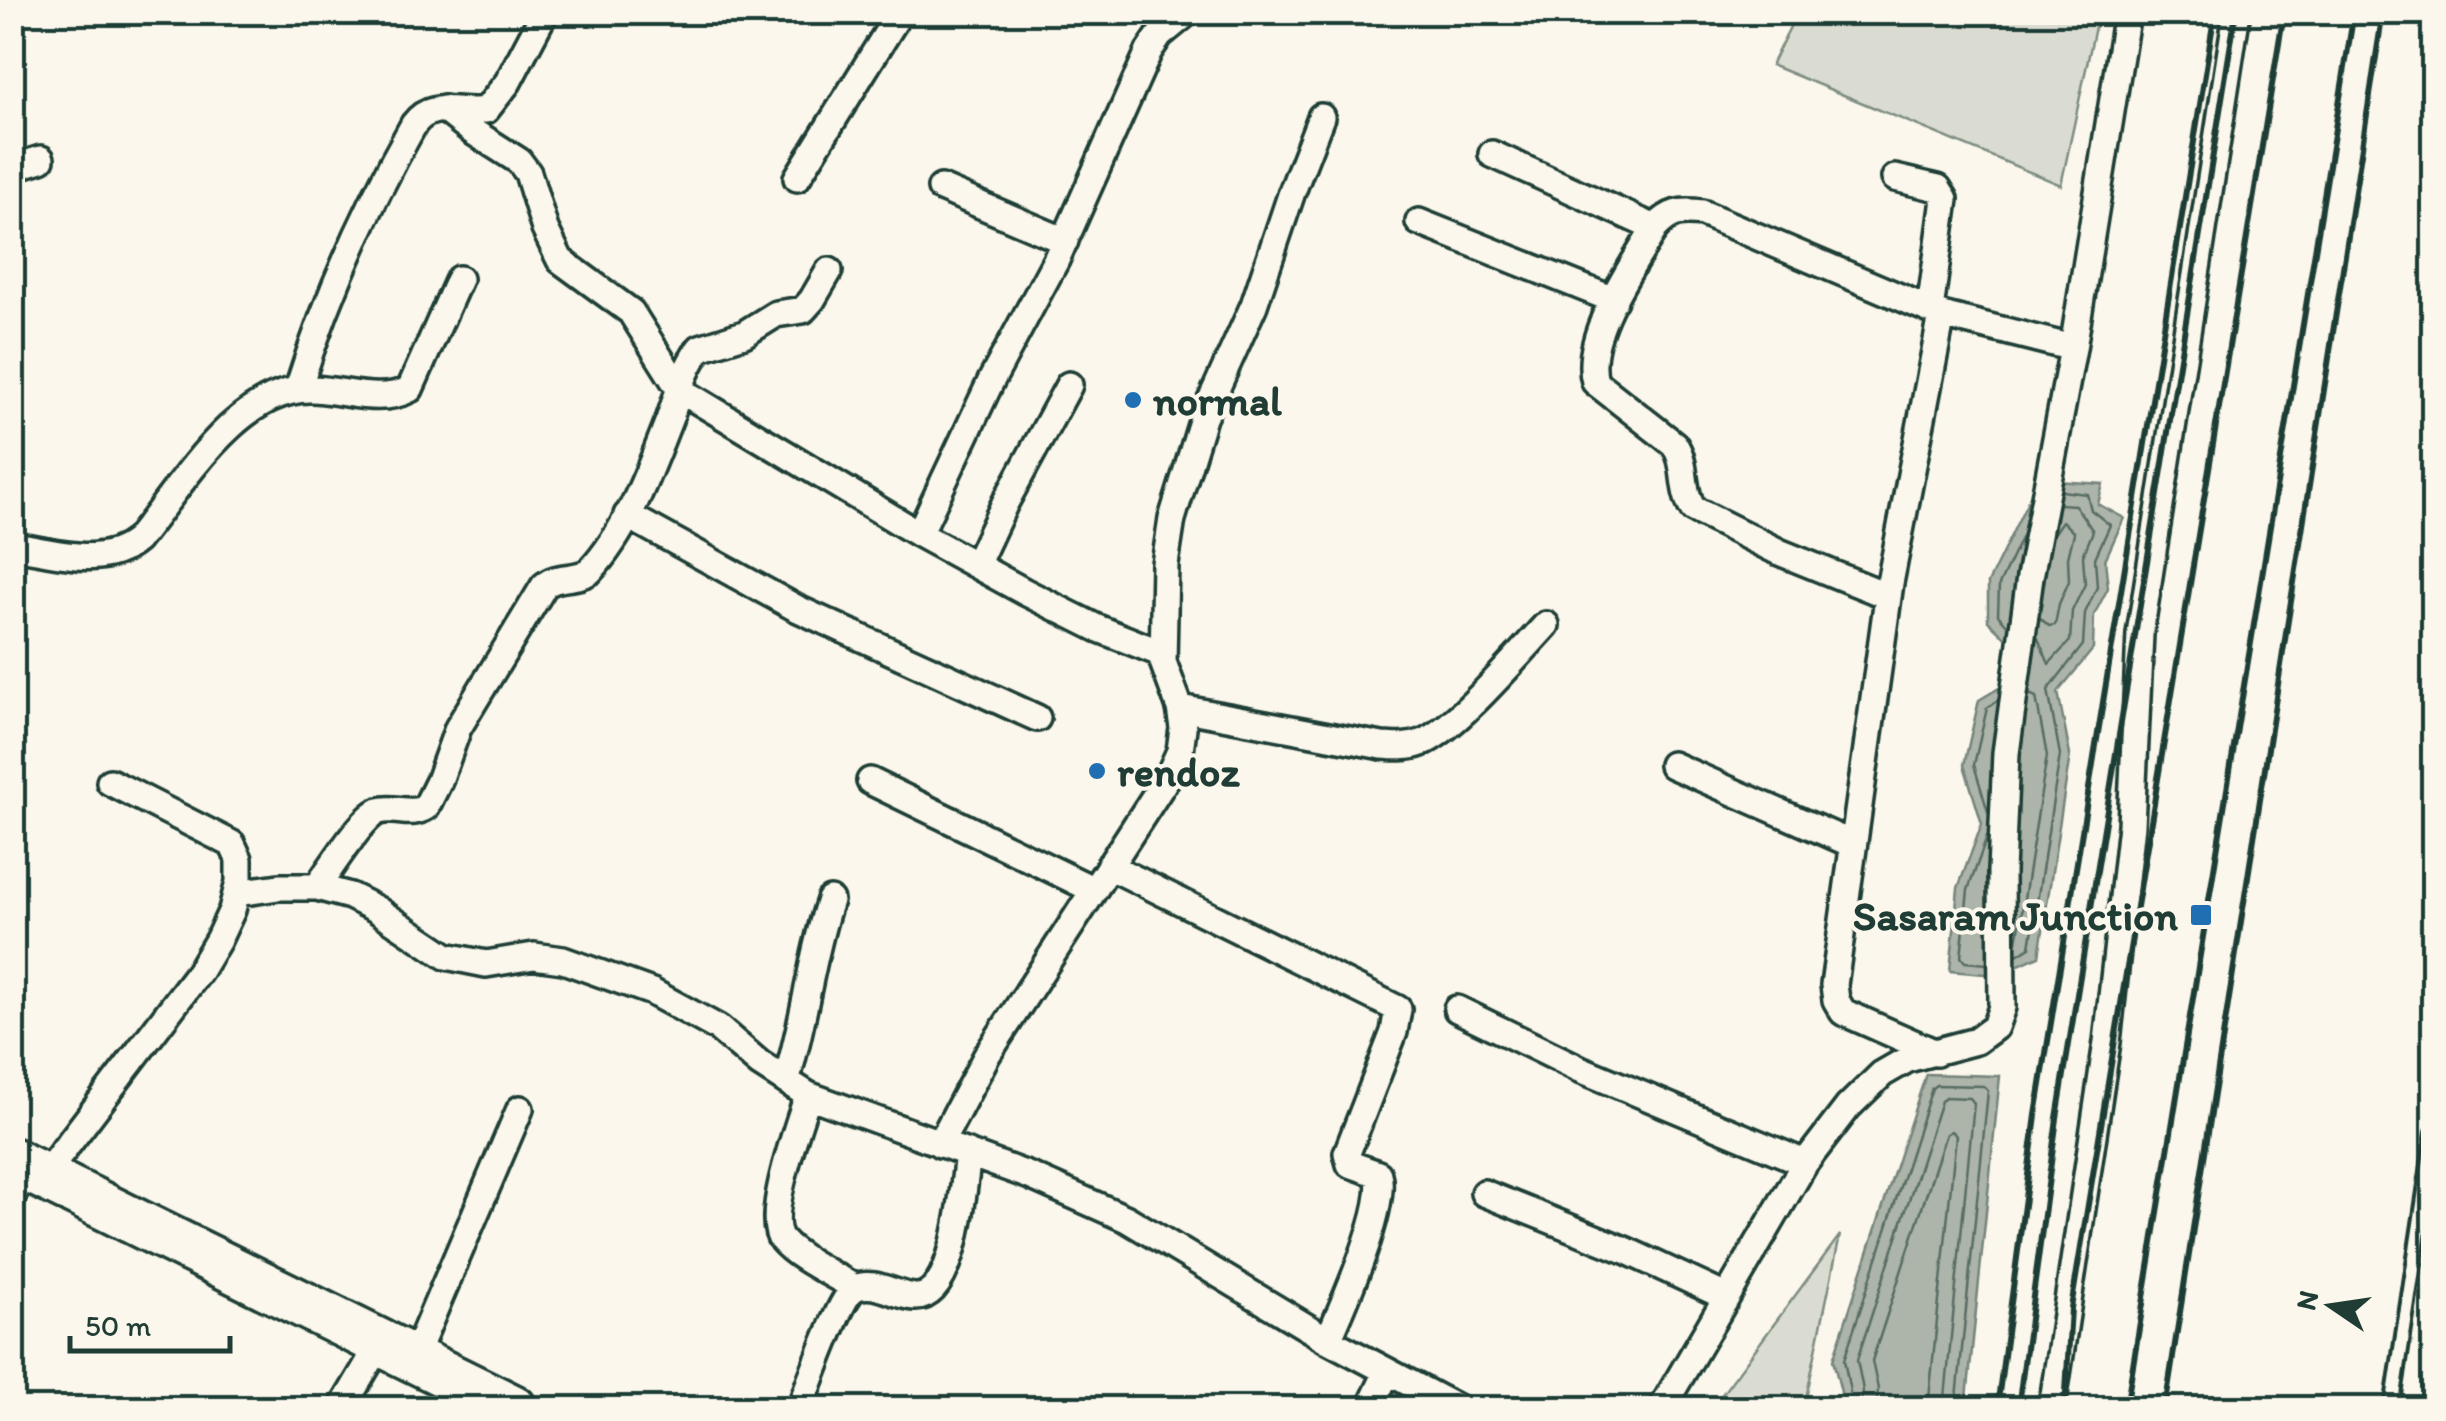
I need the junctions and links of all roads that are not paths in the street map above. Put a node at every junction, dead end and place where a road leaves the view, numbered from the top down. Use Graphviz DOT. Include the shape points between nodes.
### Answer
graph roads {
  1 [pos="545,12"];
  2 [pos="900,12"];
  3 [pos="1188,12"];
  4 [pos="2127,12"];
  5 [pos="2237,12"];
  6 [pos="444,109"];
  7 [pos="1321,117"];
  8 [pos="1492,154"];
  9 [pos="41,160"];
  10 [pos="12,168"];
  11 [pos="798,178"];
  12 [pos="1895,178"];
  13 [pos="941,188"];
  14 [pos="1418,222"];
  15 [pos="1655,228"];
  16 [pos="1064,241"];
  17 [pos="829,270"];
  18 [pos="459,280"];
  19 [pos="1614,300"];
  20 [pos="1936,312"];
  21 [pos="2073,348"];
  22 [pos="1069,384"];
  23 [pos="298,389"];
  24 [pos="680,390"];
  25 [pos="627,515"];
  26 [pos="918,534"];
  27 [pos="12,546"];
  28 [pos="976,565"];
  29 [pos="1888,596"];
  30 [pos="1546,624"];
  31 [pos="1163,654"];
  32 [pos="1180,708"];
  33 [pos="1038,718"];
  34 [pos="1672,765"];
  35 [pos="110,782"];
  36 [pos="870,782"];
  37 [pos="1852,844"];
  38 [pos="1109,866"];
  39 [pos="317,887"];
  40 [pos="1094,890"];
  41 [pos="236,893"];
  42 [pos="830,900"];
  43 [pos="1458,1010"];
  44 [pos="1936,1054"];
  45 [pos="797,1088"];
  46 [pos="520,1109"];
  47 [pos="2434,1132"];
  48 [pos="940,1144"];
  49 [pos="968,1153"];
  50 [pos="1805,1164"];
  51 [pos="23,1176"];
  52 [pos="1484,1193"];
  53 [pos="855,1288"];
  54 [pos="1726,1296"];
  55 [pos="1328,1340"];
  56 [pos="396,1352"];
  57 [pos="1387,1372"];
  58 [pos="461,1398"];
  59 [pos="342,1408"];
  60 [pos="513,1408"];
  61 [pos="800,1408"];
  62 [pos="1370,1408"];
  63 [pos="1458,1408"];
  64 [pos="1662,1408"];
  65 [pos="2052,1408"];
  66 [pos="2392,1408"];
  1 -- 6 [label="street" via="486,110"];
  2 -- 11 [label="street"];
  3 -- 16 [label="street" via="1149,51"];
  4 -- 21 [label="street"];
  5 -- 65 [label="street" via="2140,634 2132,825"];
  6 -- 23 [label="street" via="422,114 366,212"];
  6 -- 24 [label="street" via="519,161 560,260 630,312"];
  7 -- 31 [label="street" via="1184,474 1165,564"];
  8 -- 15 [label="street"];
  9 -- 10 [label="street"];
  12 -- 20 [label="street" via="1938,188 1945,199"];
  13 -- 16 [label="street"];
  14 -- 19 [label="street"];
  15 -- 19 [label="street"];
  15 -- 20 [label="street" via="1682,210 1702,213"];
  16 -- 26 [label="street"];
  17 -- 24 [label="street" via="802,310 776,314 744,334 700,348"];
  18 -- 23 [label="street" via="410,389 384,398"];
  19 -- 29 [label="street" via="1592,352 1595,382 1674,444 1694,510"];
  20 -- 21 [label="street"];
  20 -- 29 [label="street"];
  21 -- 44 [label="street" via="2030,577 2006,753 2002,1008 1995,1026 1976,1041"];
  22 -- 28 [label="street"];
  23 -- 27 [label="street" via="275,395 236,422 124,551 92,557"];
  24 -- 25 [label="street"];
  24 -- 26 [label="street"];
  25 -- 33 [label="street" via="796,608"];
  25 -- 39 [label="street" via="590,571 544,586 458,728 426,806 372,814"];
  26 -- 28 [label="street"];
  28 -- 31 [label="street"];
  29 -- 37 [label="street"];
  30 -- 32 [label="street" via="1489,686 1422,743 1382,746"];
  31 -- 32 [label="street"];
  32 -- 38 [label="street" via="1180,751"];
  34 -- 37 [label="street"];
  35 -- 41 [label="street" via="232,844"];
  36 -- 40 [label="street"];
  37 -- 44 [label="street" via="1836,1000 1858,1020"];
  38 -- 40 [label="street"];
  38 -- 55 [label="street" via="1398,1008 1348,1147 1350,1164 1378,1174 1380,1187"];
  39 -- 41 [label="street"];
  39 -- 45 [label="street" via="376,908 446,956 486,964 534,956 563,960 652,992 718,1028"];
  40 -- 48 [label="street" via="987,1055"];
  41 -- 51 [label="street" via="199,972"];
  42 -- 45 [label="street" via="800,1036"];
  43 -- 50 [label="street"];
  44 -- 50 [label="street" via="1908,1059 1882,1074"];
  45 -- 48 [label="street"];
  45 -- 53 [label="street" via="776,1226 792,1249"];
  46 -- 56 [label="street"];
  47 -- 66 [label="lane"];
  48 -- 49 [label="street"];
  49 -- 53 [label="street" via="954,1243 937,1288 918,1298"];
  49 -- 55 [label="street" via="1127,1219"];
  50 -- 54 [label="street"];
  51 -- 56 [label="highway"];
  52 -- 54 [label="street"];
  53 -- 61 [label="street"];
  54 -- 64 [label="street"];
  55 -- 57 [label="street"];
  56 -- 58 [label="highway"];
  56 -- 59 [label="street"];
  57 -- 62 [label="street"];
  57 -- 63 [label="street"];
  58 -- 60 [label="highway"];
}
